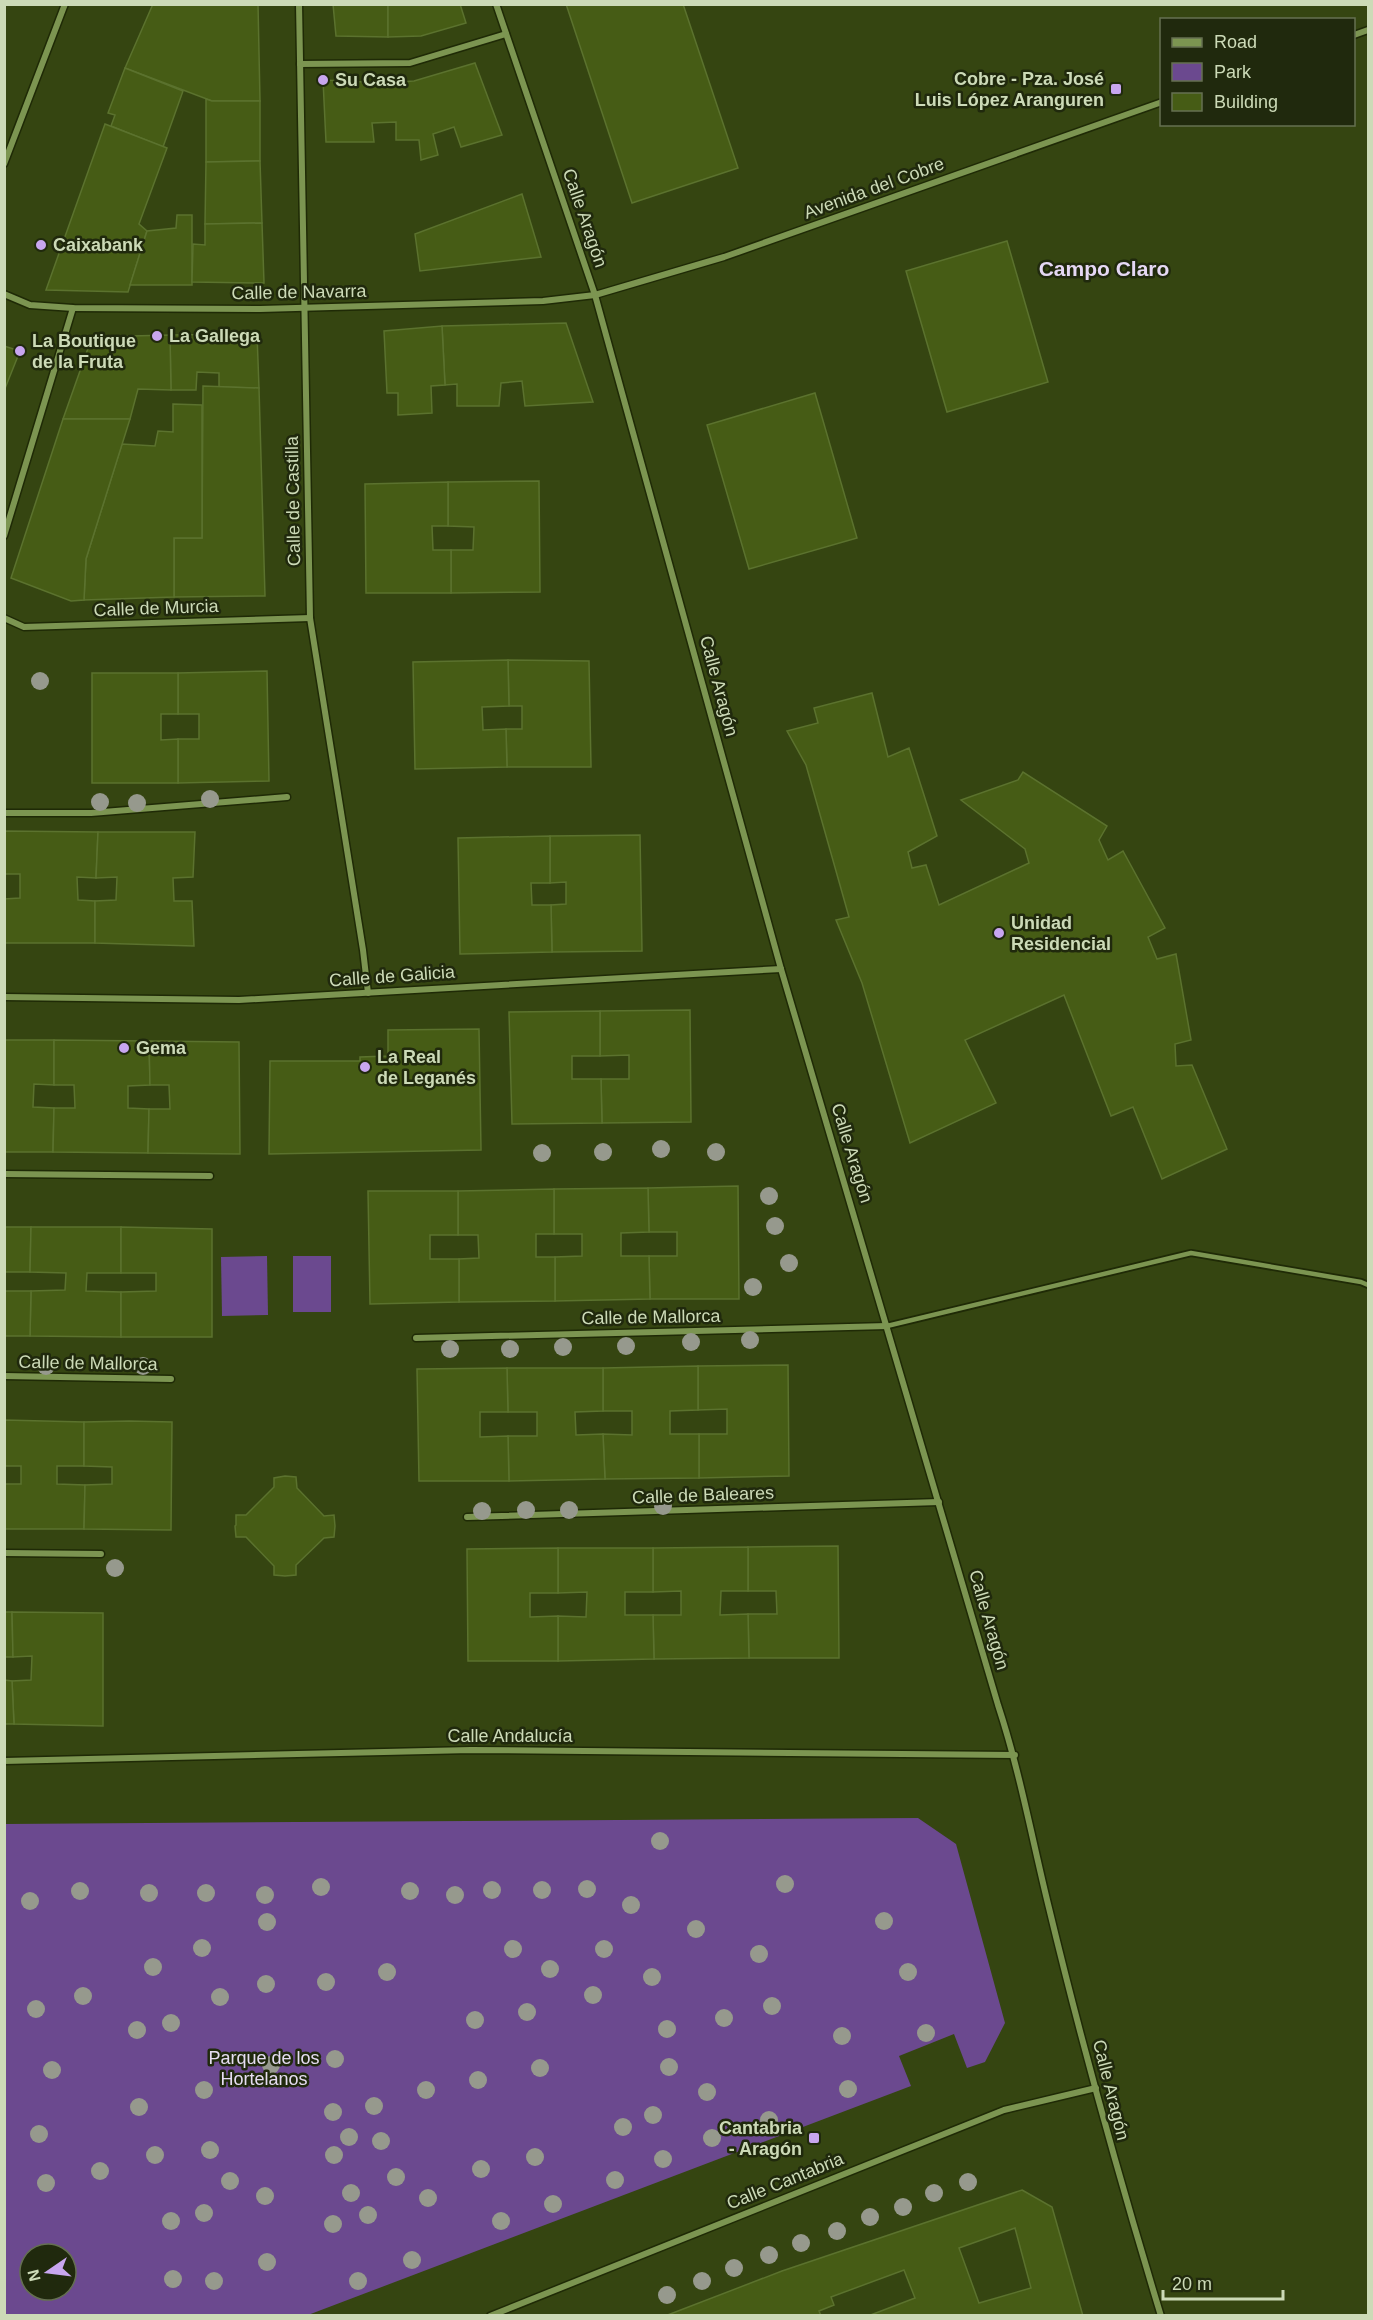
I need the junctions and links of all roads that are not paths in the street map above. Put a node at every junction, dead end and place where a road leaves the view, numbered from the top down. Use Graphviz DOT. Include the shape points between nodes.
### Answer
graph roads {
  1 [pos="65,4"];
  2 [pos="299,4"];
  3 [pos="496,4"];
  4 [pos="506,34"];
  5 [pos="300,64"];
  6 [pos="1160,102"];
  7 [pos="4,164"];
  8 [pos="4,294"];
  9 [pos="595,296"];
  10 [pos="303,307"];
  11 [pos="74,308"];
  12 [pos="4,536"];
  13 [pos="4,618"];
  14 [pos="310,618"];
  15 [pos="287,796"];
  16 [pos="4,813"];
  17 [pos="781,969"];
  18 [pos="368,993"];
  19 [pos="4,997"];
  20 [pos="4,1174"];
  21 [pos="210,1176"];
  22 [pos="1368,1285"];
  23 [pos="887,1326"];
  24 [pos="416,1338"];
  25 [pos="4,1376"];
  26 [pos="171,1379"];
  27 [pos="939,1502"];
  28 [pos="467,1517"];
  29 [pos="4,1554"];
  30 [pos="100,1554"];
  31 [pos="1015,1755"];
  32 [pos="4,1761"];
  33 [pos="1096,2088"];
  34 [pos="490,2316"];
  35 [pos="1161,2316"];
  1 -- 7 [label="street"];
  2 -- 5 [label="street, Calle de Castilla"];
  3 -- 4 [label="street, Calle Aragón"];
  4 -- 5 [label="street" via="410,63"];
  4 -- 9 [label="street, Calle Aragón"];
  5 -- 10 [label="street, Calle de Castilla"];
  6 -- 9 [label="street, Avenida del Cobre" via="724,257"];
  8 -- 11 [label="street, Calle de Navarra" via="30,305"];
  9 -- 10 [label="street, Calle de Navarra"];
  9 -- 17 [label="street, Calle Aragón"];
  10 -- 11 [label="street, Calle de Navarra"];
  10 -- 14 [label="street, Calle de Castilla"];
  11 -- 12 [label="street"];
  13 -- 14 [label="street, Calle de Murcia" via="24,627"];
  14 -- 18 [label="street, Calle de Castilla"];
  15 -- 16 [label="street" via="91,813"];
  17 -- 18 [label="street, Calle de Galicia"];
  17 -- 23 [label="street, Calle Aragón"];
  18 -- 19 [label="street, Calle de Galicia" via="238,1000"];
  20 -- 21 [label="street"];
  22 -- 23 [label="lane" via="1191,1253"];
  23 -- 24 [label="street, Calle de Mallorca"];
  23 -- 27 [label="street, Calle Aragón"];
  25 -- 26 [label="street, Calle de Mallorca"];
  27 -- 28 [label="street, Calle de Baleares"];
  27 -- 31 [label="street, Calle Aragón"];
  29 -- 30 [label="street"];
  31 -- 32 [label="street, Calle Andalucía" via="471,1750"];
  31 -- 33 [label="street, Calle Aragón" via="1049,1908"];
  33 -- 34 [label="street, Calle Cantabria" via="1004,2110"];
  33 -- 35 [label="street, Calle Aragón" via="1114,2163"];
}
